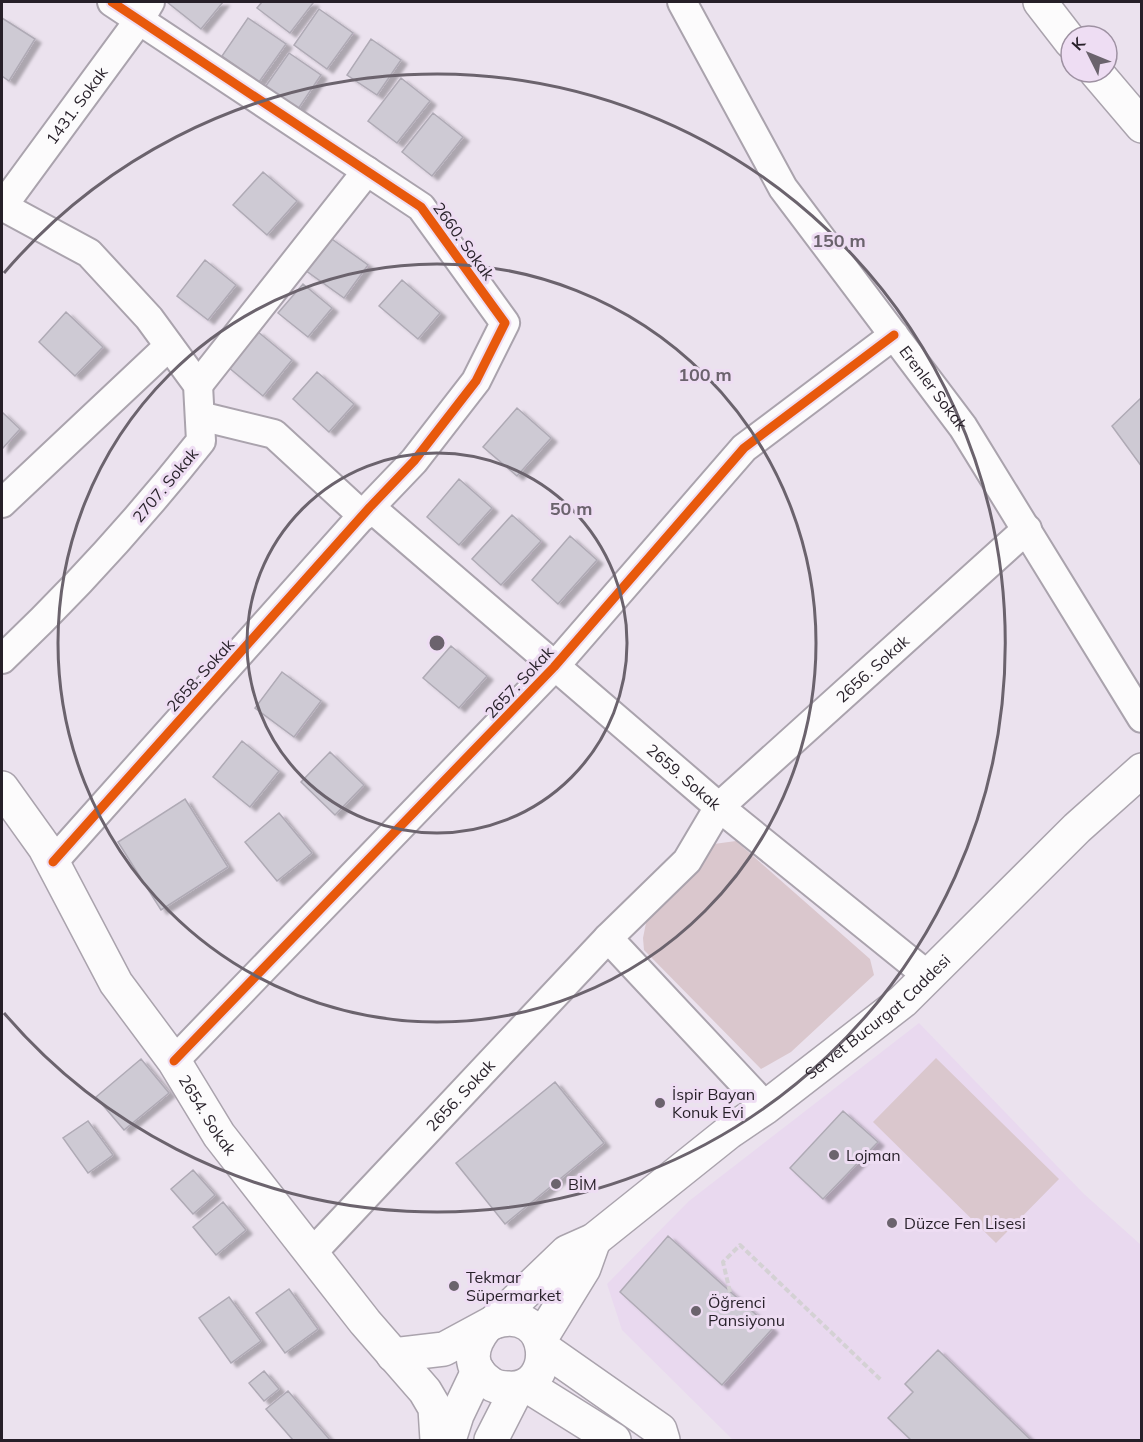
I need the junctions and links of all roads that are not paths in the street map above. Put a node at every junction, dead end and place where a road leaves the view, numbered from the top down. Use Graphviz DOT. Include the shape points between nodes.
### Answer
graph roads {
  1 [pos="112,2"];
  2 [pos="682,2"];
  3 [pos="1040,2"];
  4 [pos="145,10"];
  5 [pos="1059,27"];
  6 [pos="1106,84"];
  7 [pos="1142,126"];
  8 [pos="367,171"];
  9 [pos="2,206"];
  10 [pos="894,335"];
  11 [pos="169,346"];
  12 [pos="198,385"];
  13 [pos="200,416"];
  14 [pos="2,503"];
  15 [pos="367,511"];
  16 [pos="1027,529"];
  17 [pos="2,659"];
  18 [pos="554,667"];
  19 [pos="1142,718"];
  20 [pos="1142,770"];
  21 [pos="2,788"];
  22 [pos="719,807"];
  23 [pos="53,862"];
  24 [pos="608,938"];
  25 [pos="927,975"];
  26 [pos="174,1061"];
  27 [pos="766,1107"];
  28 [pos="594,1240"];
  29 [pos="311,1254"];
  30 [pos="490,1325"];
  31 [pos="542,1343"];
  32 [pos="393,1355"];
  33 [pos="476,1368"];
  34 [pos="522,1387"];
  35 [pos="437,1440"];
  36 [pos="449,1440"];
  37 [pos="491,1440"];
  38 [pos="614,1440"];
  39 [pos="663,1440"];
  1 -- 4 [label="street, 2660. Sokak"];
  2 -- 10 [label="street, Erenler Sokak" via="783,188"];
  3 -- 5 [label="street"];
  4 -- 8 [label="street, 2660. Sokak"];
  4 -- 9 [label="street, 1431. Sokak"];
  6 -- 7 [label="street"];
  8 -- 12 [label="street"];
  8 -- 15 [label="street, 2660. Sokak" via="421,207 505,323 476,381 414,461"];
  9 -- 11 [label="street" via="90,253"];
  10 -- 16 [label="street, Erenler Sokak" via="963,426"];
  10 -- 18 [label="street, 2657. Sokak" via="744,448"];
  11 -- 12 [label="street"];
  11 -- 14 [label="street"];
  12 -- 13 [label="street, 2707. Sokak"];
  13 -- 15 [label="street, 2659. Sokak" via="274,434"];
  13 -- 17 [label="street, 2707. Sokak" via="201,441 146,510 44,620"];
  15 -- 18 [label="street, 2659. Sokak"];
  15 -- 23 [label="street, 2658. Sokak"];
  16 -- 19 [label="street, Erenler Sokak"];
  16 -- 22 [label="street, 2656. Sokak"];
  18 -- 22 [label="street, 2659. Sokak"];
  18 -- 26 [label="street, 2657. Sokak"];
  20 -- 25 [label="street, Servet Bucurgat Caddesi"];
  21 -- 23 [label="street, 2654. Sokak"];
  22 -- 24 [label="street, 2659. Sokak" via="687,861"];
  22 -- 25 [label="street"];
  23 -- 26 [label="street, 2654. Sokak" via="116,983"];
  24 -- 27 [label="street"];
  24 -- 29 [label="street, 2656. Sokak"];
  25 -- 27 [label="street, Servet Bucurgat Caddesi" via="903,1001"];
  26 -- 29 [label="street, 2654. Sokak" via="219,1135"];
  27 -- 28 [label="street, Servet Bucurgat Caddesi"];
  28 -- 30 [label="street, Servet Bucurgat Caddesi" via="567,1252"];
  28 -- 31 [label="street" via="584,1268"];
  29 -- 32 [label="street, 2654. Sokak"];
  30 -- 31 [label="street" via="515,1319 530,1326"];
  30 -- 32 [label="street" via="444,1349"];
  30 -- 33 [label="street" via="478,1336 472,1356"];
  31 -- 34 [label="street" via="540,1368"];
  31 -- 39 [label="street" via="660,1430"];
  32 -- 33 [label="street" via="448,1367"];
  32 -- 35 [label="street, 2654. Sokak" via="435,1408"];
  33 -- 34 [label="street" via="491,1384 501,1388"];
  33 -- 36 [label="street"];
  34 -- 37 [label="street"];
  34 -- 38 [label="street"];
}
